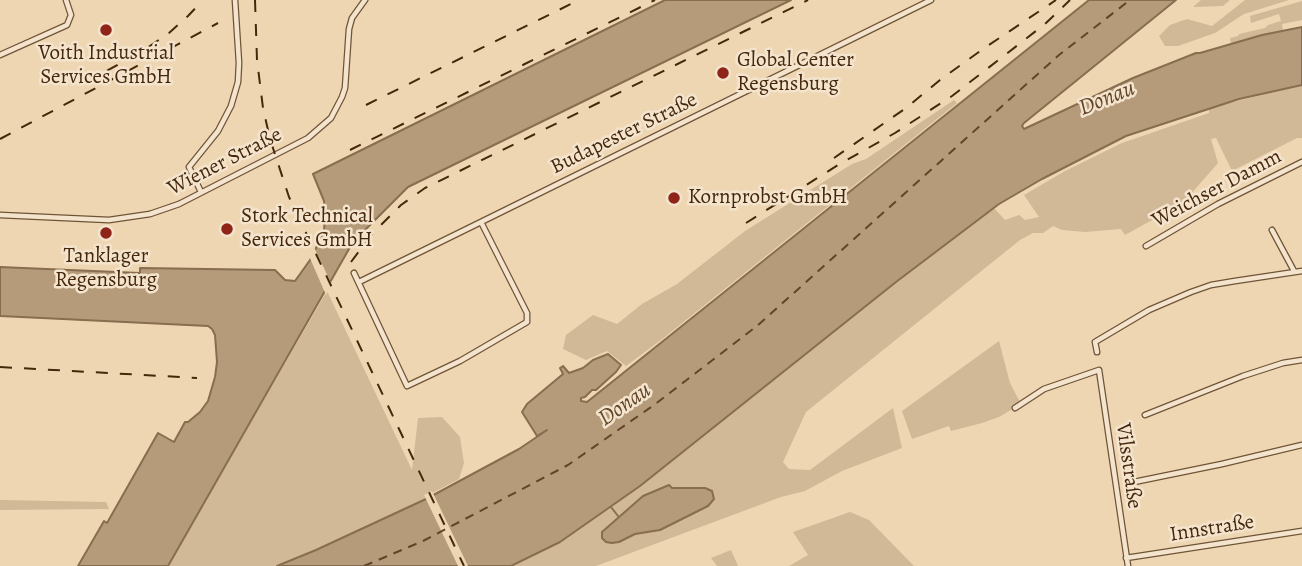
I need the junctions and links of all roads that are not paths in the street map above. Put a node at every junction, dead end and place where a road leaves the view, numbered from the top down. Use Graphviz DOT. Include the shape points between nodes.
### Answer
graph roads {
  1 [pos="66,0"];
  2 [pos="235,0"];
  3 [pos="365,0"];
  4 [pos="931,0"];
  5 [pos="0,55"];
  6 [pos="1302,162"];
  7 [pos="201,192"];
  8 [pos="0,215"];
  9 [pos="481,222"];
  10 [pos="1272,230"];
  11 [pos="1146,246"];
  12 [pos="1294,271"];
  13 [pos="1302,271"];
  14 [pos="354,273"];
  15 [pos="359,282"];
  16 [pos="1097,352"];
  17 [pos="1302,360"];
  18 [pos="1015,408"];
  19 [pos="1144,415"];
  20 [pos="1302,445"];
  21 [pos="1133,482"];
  22 [pos="1302,531"];
  23 [pos="1126,558"];
  24 [pos="1128,566"];
  1 -- 5 [label="street" via="71,15 67,24"];
  2 -- 7 [label="street" via="238,82 218,131 189,167"];
  3 -- 7 [label="street, Wiener Straße" via="352,18 345,88 331,118 308,138"];
  4 -- 9 [label="street, Budapester Straße"];
  6 -- 11 [label="street, Weichser Damm"];
  7 -- 8 [label="street, Wiener Straße" via="163,210 123,219"];
  9 -- 15 [label="street, Budapester Straße"];
  9 -- 15 [label="street" via="527,313 527,322 439,371 407,386"];
  10 -- 12 [label="street"];
  12 -- 13 [label="street"];
  12 -- 16 [label="street" via="1212,285 1175,298 1095,342"];
  14 -- 15 [label="street"];
  17 -- 19 [label="street" via="1241,376"];
  18 -- 23 [label="street, Vilsstraße" via="1044,388 1099,370"];
  20 -- 21 [label="street"];
  22 -- 23 [label="street, Innstraße"];
  23 -- 24 [label="street, Vilsstraße"];
}
